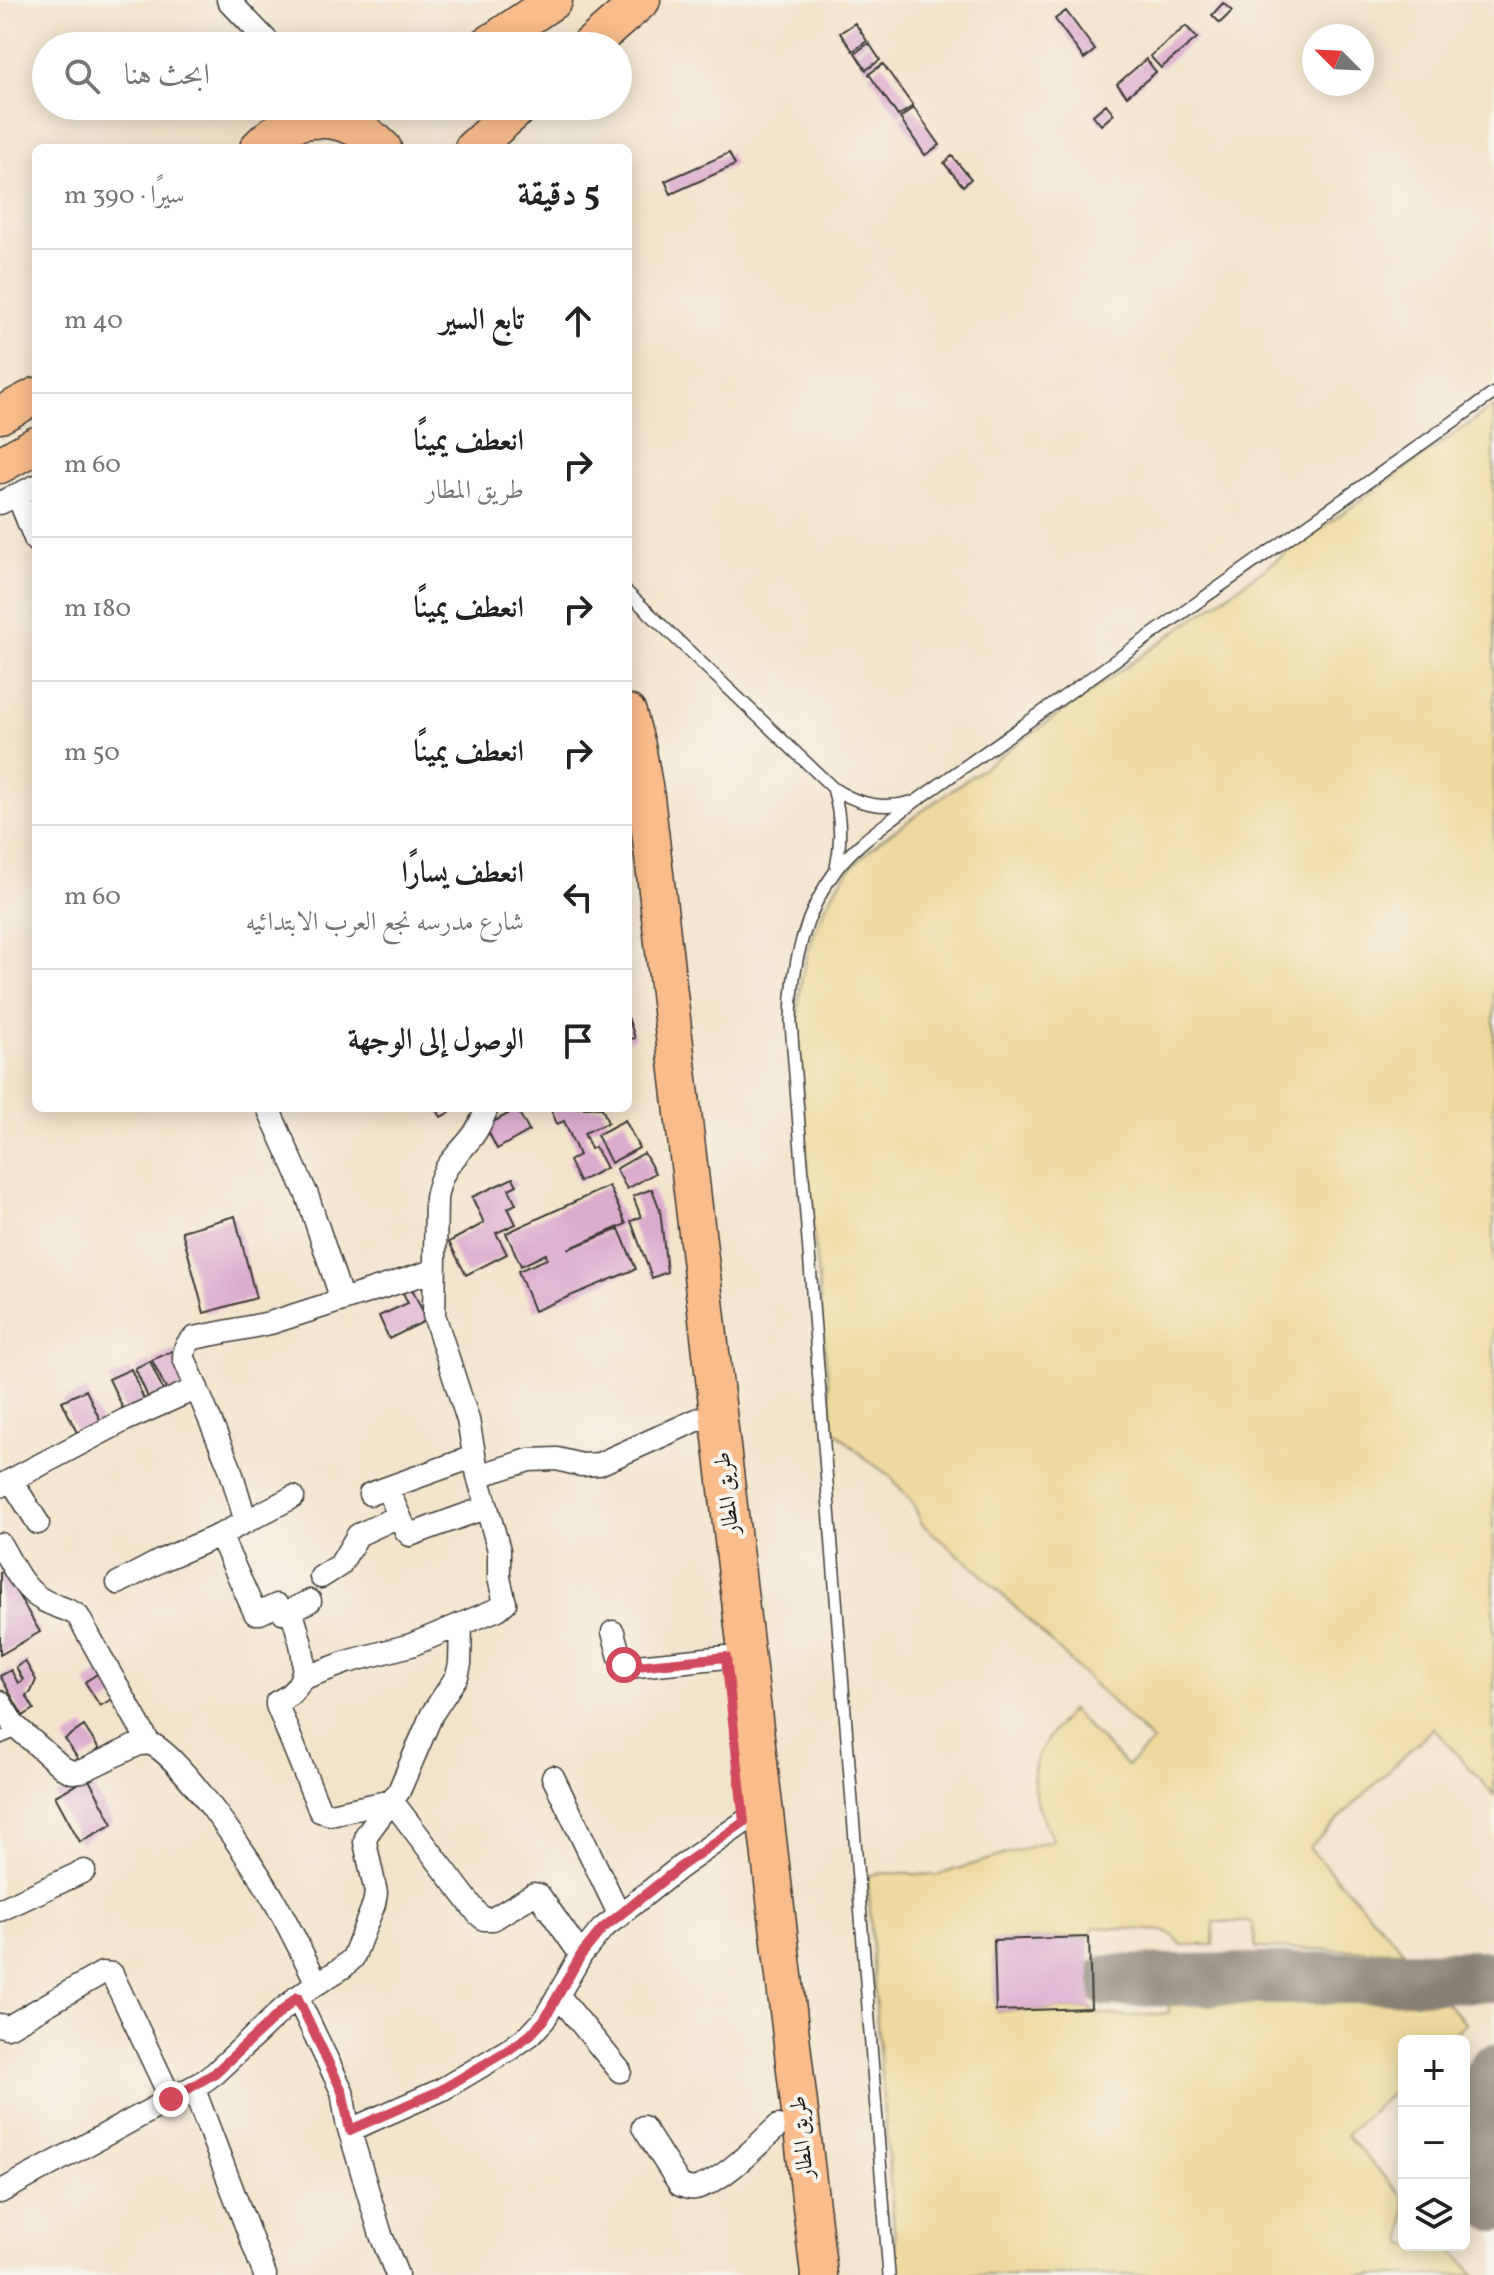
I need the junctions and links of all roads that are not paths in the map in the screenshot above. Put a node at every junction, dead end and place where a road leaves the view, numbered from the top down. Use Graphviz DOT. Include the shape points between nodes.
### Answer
graph roads {
  1 [pos="228,0"];
  2 [pos="554,0"];
  3 [pos="642,0"];
  4 [pos="259,32"];
  5 [pos="507,32"];
  6 [pos="605,32"];
  7 [pos="318,120"];
  8 [pos="330,120"];
  9 [pos="506,120"];
  10 [pos="262,144"];
  11 [pos="379,144"];
  12 [pos="479,144"];
  13 [pos="1494,393"];
  14 [pos="32,398"];
  15 [pos="0,415"];
  16 [pos="32,447"];
  17 [pos="0,465"];
  18 [pos="18,495"];
  19 [pos="32,531"];
  20 [pos="632,597"];
  21 [pos="632,728"];
  22 [pos="833,788"];
  23 [pos="916,801"];
  24 [pos="632,860"];
  25 [pos="836,869"];
  26 [pos="274,1112"];
  27 [pos="485,1112"];
  28 [pos="433,1271"];
  29 [pos="342,1300"];
  30 [pos="197,1388"];
  31 [pos="699,1419"];
  32 [pos="476,1467"];
  33 [pos="6,1483"];
  34 [pos="293,1497"];
  35 [pos="487,1507"];
  36 [pos="399,1516"];
  37 [pos="246,1522"];
  38 [pos="38,1523"];
  39 [pos="220,1535"];
  40 [pos="0,1544"];
  41 [pos="321,1577"];
  42 [pos="118,1583"];
  43 [pos="461,1624"];
  44 [pos="613,1632"];
  45 [pos="726,1657"];
  46 [pos="301,1679"];
  47 [pos="0,1702"];
  48 [pos="10,1734"];
  49 [pos="149,1743"];
  50 [pos="553,1777"];
  51 [pos="392,1801"];
  52 [pos="744,1822"];
  53 [pos="84,1871"];
  54 [pos="0,1910"];
  55 [pos="620,1916"];
  56 [pos="581,1955"];
  57 [pos="317,1983"];
  58 [pos="558,1995"];
  59 [pos="297,1997"];
  60 [pos="0,2025"];
  61 [pos="779,2029"];
  62 [pos="620,2071"];
  63 [pos="193,2087"];
  64 [pos="171,2099"];
  65 [pos="778,2126"];
  66 [pos="643,2127"];
  67 [pos="350,2130"];
  68 [pos="2,2186"];
  69 [pos="265,2275"];
  70 [pos="397,2275"];
  71 [pos="795,2275"];
  72 [pos="819,2275"];
  73 [pos="889,2275"];
  1 -- 4 [label="street"];
  2 -- 5 [label="main road"];
  3 -- 6 [label="main road"];
  7 -- 10 [label="main road" via="291,125"];
  8 -- 11 [label="main road" via="358,128"];
  9 -- 12 [label="main road"];
  13 -- 23 [label="lane"];
  14 -- 15 [label="main road"];
  16 -- 17 [label="main road"];
  18 -- 19 [label="street"];
  20 -- 22 [label="lane"];
  21 -- 61 [label="main road, طريق المطار" via="646,797"];
  22 -- 23 [label="lane" via="873,806"];
  22 -- 25 [label="lane" via="841,837"];
  23 -- 25 [label="lane"];
  24 -- 31 [label="main road, طريق المطار"];
  25 -- 73 [label="lane" via="796,955 791,1023"];
  26 -- 29 [label="street"];
  27 -- 28 [label="street" via="439,1184"];
  28 -- 29 [label="street"];
  28 -- 32 [label="street" via="434,1315 468,1420"];
  29 -- 30 [label="street" via="270,1323 194,1338 184,1358"];
  30 -- 33 [label="street"];
  30 -- 37 [label="street"];
  31 -- 32 [label="street" via="599,1464 557,1459"];
  31 -- 45 [label="main road, طريق المطار"];
  32 -- 35 [label="street"];
  32 -- 36 [label="street" via="378,1491"];
  33 -- 38 [label="street"];
  34 -- 37 [label="street"];
  35 -- 36 [label="street" via="410,1535"];
  35 -- 43 [label="street" via="505,1603"];
  36 -- 41 [label="street" via="358,1535 340,1565"];
  37 -- 39 [label="street"];
  39 -- 42 [label="street"];
  39 -- 46 [label="street" via="255,1613 277,1605 283,1612 300,1606 305,1660"];
  40 -- 49 [label="street" via="30,1592 78,1616"];
  43 -- 46 [label="street"];
  43 -- 51 [label="street" via="459,1670 432,1714"];
  44 -- 45 [label="street" via="627,1667"];
  45 -- 52 [label="main road, طريق المطار"];
  46 -- 51 [label="street" via="277,1705 320,1811 330,1814"];
  47 -- 48 [label="street" via="13,1724"];
  48 -- 49 [label="street" via="72,1772"];
  49 -- 57 [label="street" via="175,1764 221,1819 270,1893"];
  50 -- 55 [label="street"];
  51 -- 56 [label="street" via="484,1919 539,1895"];
  51 -- 57 [label="street" via="365,1842 376,1893 356,1951 348,1964"];
  52 -- 55 [label="street"];
  52 -- 61 [label="main road, طريق المطار"];
  53 -- 54 [label="street"];
  55 -- 56 [label="street"];
  56 -- 58 [label="street"];
  57 -- 59 [label="street"];
  58 -- 62 [label="street"];
  58 -- 67 [label="street" via="544,2020 510,2049 441,2090"];
  59 -- 63 [label="street"];
  59 -- 67 [label="street" via="342,2091"];
  60 -- 64 [label="street" via="10,2026 102,1973 112,1974"];
  61 -- 65 [label="main road, طريق المطار"];
  61 -- 72 [label="main road, طريق المطار"];
  63 -- 64 [label="street"];
  63 -- 69 [label="street"];
  64 -- 68 [label="street"];
  65 -- 66 [label="street" via="698,2188 680,2185"];
  65 -- 71 [label="main road, طريق المطار"];
  67 -- 70 [label="street"];
}
